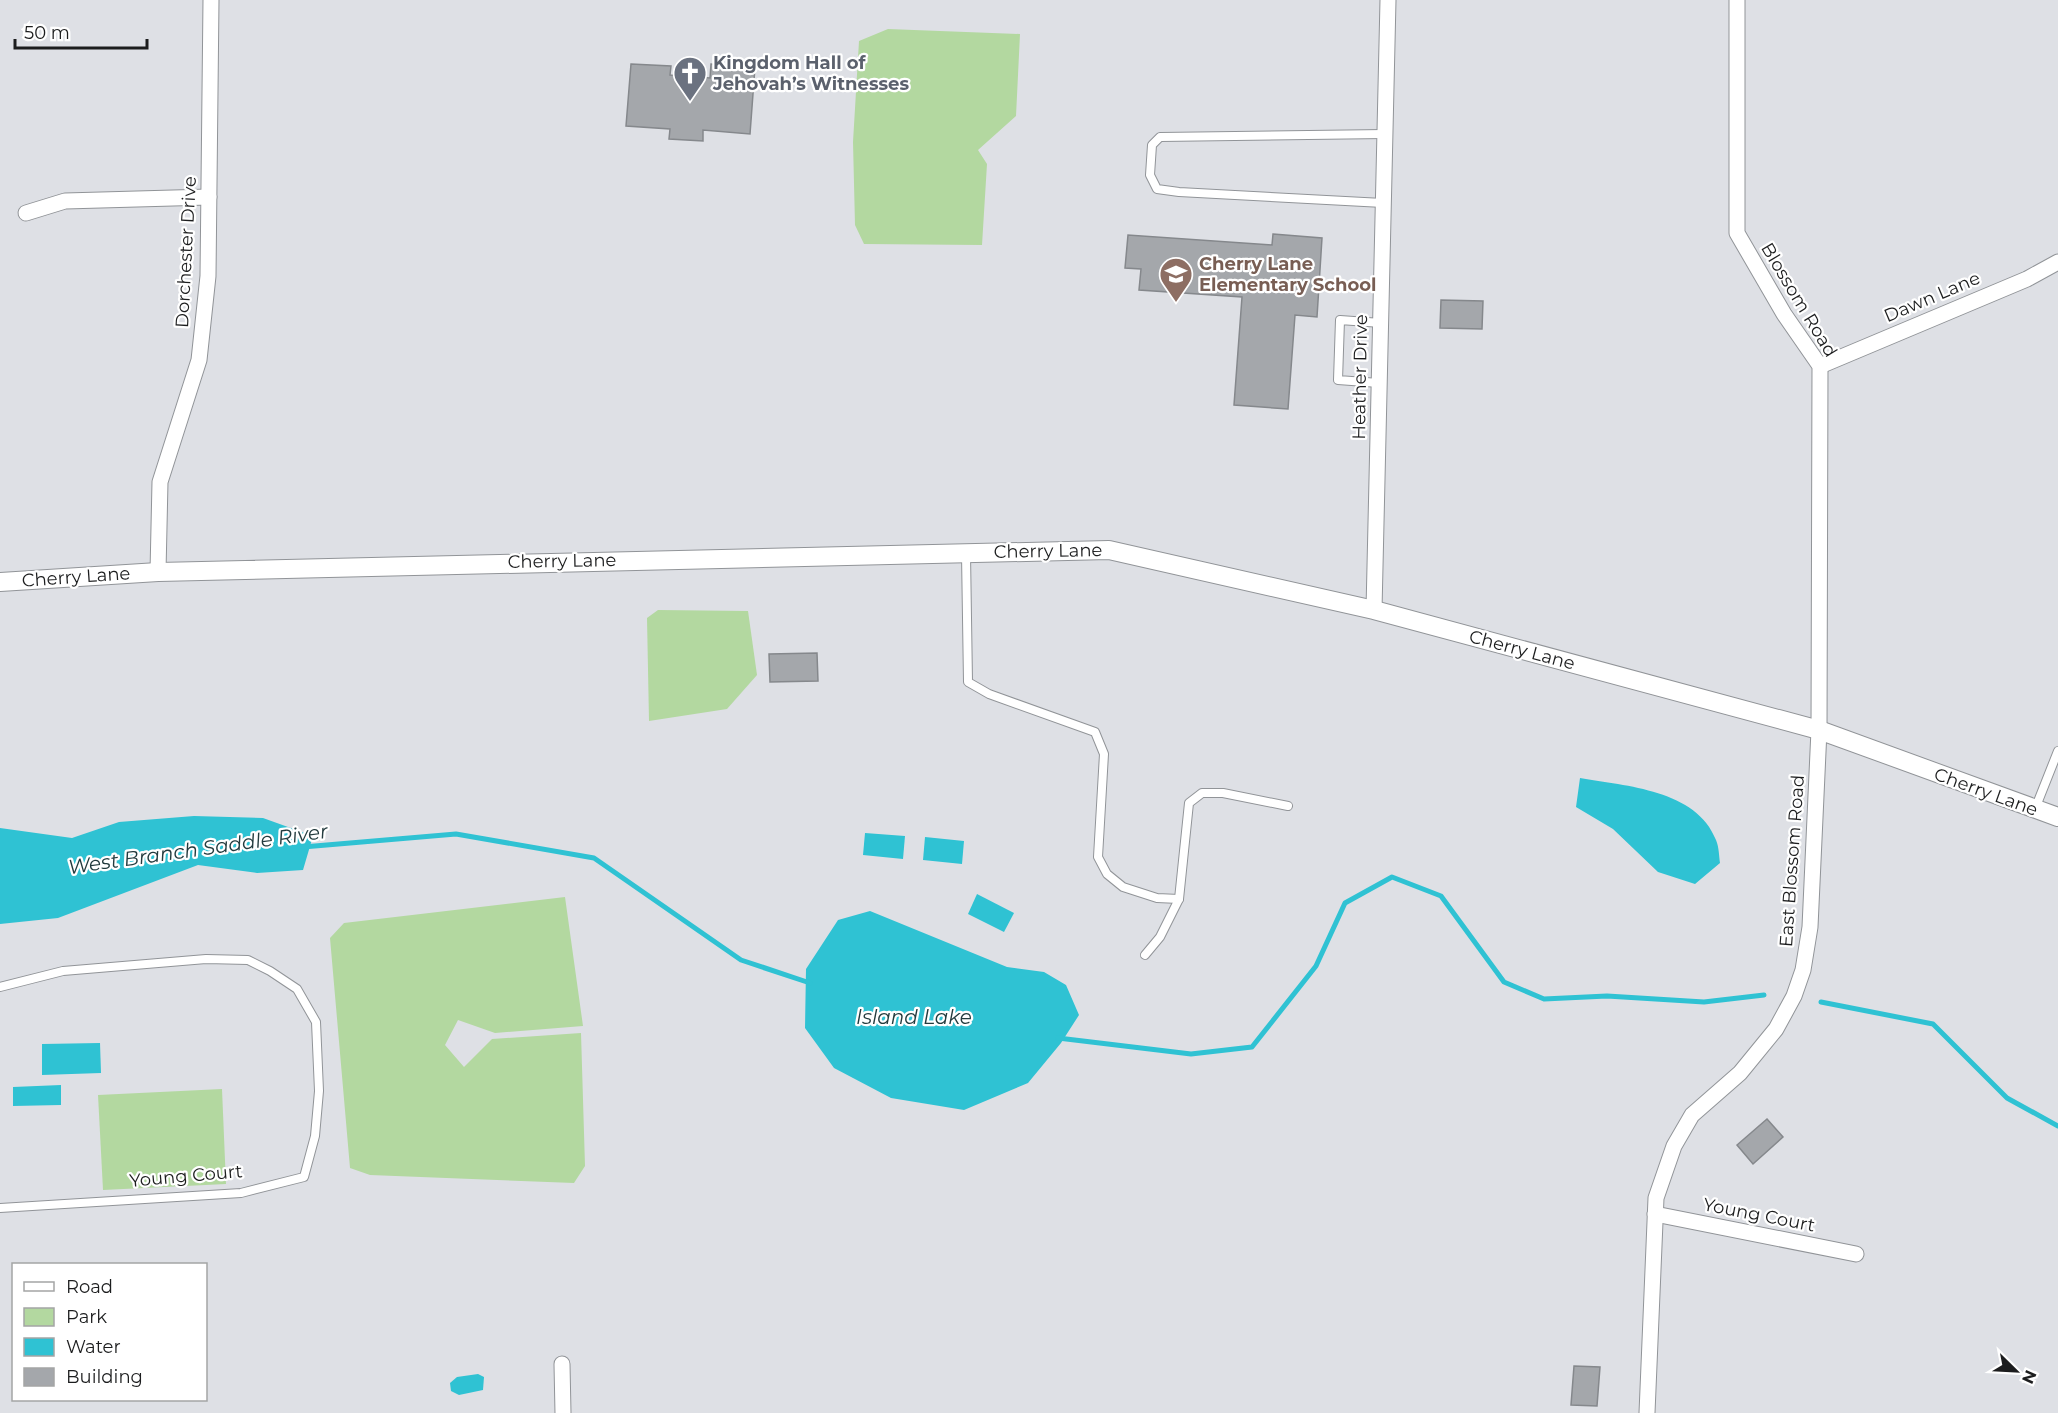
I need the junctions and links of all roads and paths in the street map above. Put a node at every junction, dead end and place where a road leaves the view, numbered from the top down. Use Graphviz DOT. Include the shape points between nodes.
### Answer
graph roads {
  1 [pos="211,0"];
  2 [pos="1388,0"];
  3 [pos="1737,0"];
  4 [pos="1384,134"];
  5 [pos="209,197"];
  6 [pos="1383,203"];
  7 [pos="26,213"];
  8 [pos="2058,262"];
  9 [pos="1381,323"];
  10 [pos="1820,366"];
  11 [pos="1379,383"];
  12 [pos="966,553"];
  13 [pos="158,572"];
  14 [pos="0,582"];
  15 [pos="1374,610"];
  16 [pos="1819,730"];
  17 [pos="2058,751"];
  18 [pos="1288,806"];
  19 [pos="2034,810"];
  20 [pos="2058,817"];
  21 [pos="1179,900"];
  22 [pos="1145,955"];
  23 [pos="0,987"];
  24 [pos="0,1208"];
  25 [pos="1655,1214"];
  26 [pos="1856,1254"];
  27 [pos="562,1364"];
  28 [pos="563,1413"];
  29 [pos="1647,1413"];
  1 -- 5 [label="street, Dorchester Drive"];
  2 -- 4 [label="street, Heather Drive"];
  3 -- 10 [label="street, Blossom Road" via="1737,233 1784,314"];
  4 -- 6 [label="street, Heather Drive"];
  4 -- 6 [label="lane" via="1160,137 1152,145 1150,176 1157,189 1179,192"];
  5 -- 7 [label="street" via="65,201"];
  5 -- 13 [label="street, Dorchester Drive" via="208,276 199,360 160,482"];
  6 -- 9 [label="street, Heather Drive"];
  8 -- 10 [label="street, Dawn Lane" via="2027,279"];
  9 -- 11 [label="street, Heather Drive"];
  9 -- 11 [label="lane" via="1340,320 1338,380"];
  10 -- 16 [label="street, Blossom Road"];
  11 -- 15 [label="street, Heather Drive"];
  12 -- 13 [label="street, Cherry Lane"];
  12 -- 15 [label="street, Cherry Lane" via="1109,550"];
  12 -- 21 [label="lane" via="968,682 989,694 1095,732 1104,754 1098,857 1107,874 1123,887 1157,898"];
  13 -- 14 [label="street, Cherry Lane"];
  15 -- 16 [label="street, Cherry Lane"];
  16 -- 19 [label="street, Cherry Lane"];
  16 -- 25 [label="street, East Blossom Road" via="1810,927 1797,987 1776,1029 1747,1064 1692,1115 1674,1146 1656,1198"];
  17 -- 19 [label="lane"];
  18 -- 21 [label="lane" via="1223,793 1202,793 1189,803"];
  19 -- 20 [label="street, Cherry Lane"];
  21 -- 22 [label="lane" via="1160,937"];
  23 -- 24 [label="lane, Young Court" via="63,971 206,959 248,960 297,989 316,1022 319,1091 315,1136 303,1177 241,1193"];
  25 -- 26 [label="street, Young Court"];
  25 -- 29 [label="street, East Blossom Road"];
  27 -- 28 [label="street"];
}
